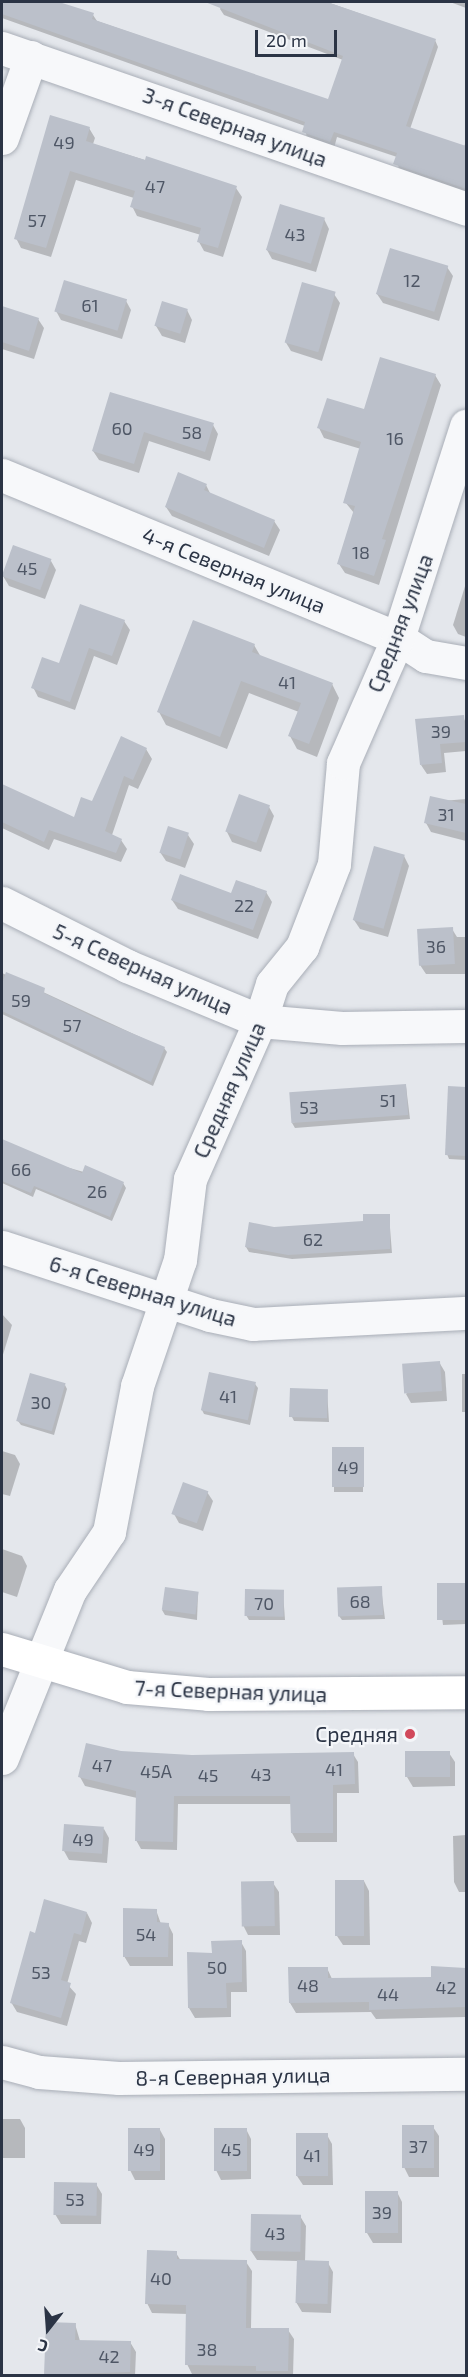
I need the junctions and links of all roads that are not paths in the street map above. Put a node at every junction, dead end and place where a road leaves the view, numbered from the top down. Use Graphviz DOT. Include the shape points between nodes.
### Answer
graph roads {
  1 [pos="16,53"];
  2 [pos="2,138"];
  3 [pos="466,209"];
  4 [pos="466,426"];
  5 [pos="2,475"];
  6 [pos="398,638"];
  7 [pos="466,663"];
  8 [pos="2,903"];
  9 [pos="260,1021"];
  10 [pos="466,1026"];
  11 [pos="2,1247"];
  12 [pos="165,1300"];
  13 [pos="466,1313"];
  14 [pos="2,1650"];
  15 [pos="39,1662"];
  16 [pos="466,1692"];
  17 [pos="2,1758"];
  18 [pos="2,2062"];
  19 [pos="466,2074"];
  1 -- 2 [label="street"];
  1 -- 3 [label="street, 3-я Северная улица"];
  4 -- 6 [label="street, Средняя улица"];
  5 -- 6 [label="street, 4-я Северная улица"];
  6 -- 7 [label="street, 4-я Северная улица" via="426,656"];
  6 -- 9 [label="street, Средняя улица" via="343,763 334,864 303,947 272,984"];
  8 -- 9 [label="street, 5-я Северная улица" via="127,966"];
  9 -- 10 [label="street, 5-я Северная улица" via="342,1028"];
  9 -- 12 [label="street, Средняя улица" via="190,1179 180,1260"];
  11 -- 12 [label="street, 6-я Северная улица"];
  12 -- 13 [label="street, 6-я Северная улица" via="253,1324"];
  12 -- 15 [label="street, Средняя улица" via="136,1386 109,1532 70,1590"];
  14 -- 15 [label="main road, 7-я Северная улица"];
  15 -- 16 [label="main road, 7-я Северная улица" via="127,1687 208,1694"];
  15 -- 17 [label="street, Средняя улица"];
  18 -- 19 [label="street, 8-я Северная улица" via="39,2072 119,2078"];
}
